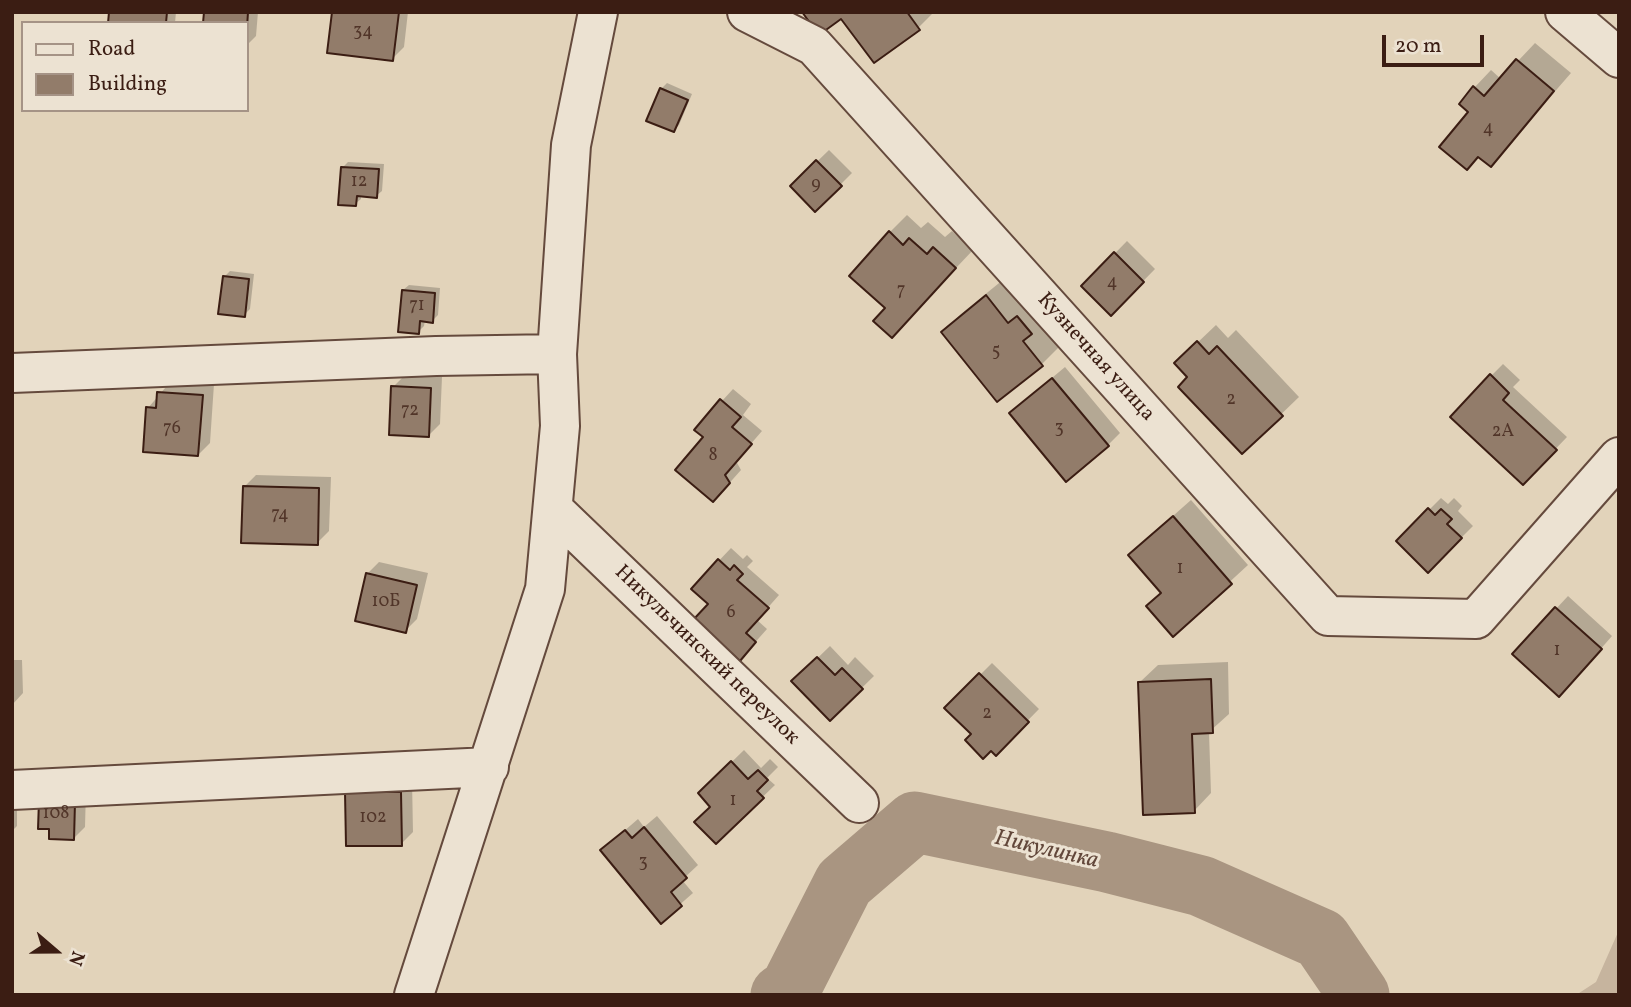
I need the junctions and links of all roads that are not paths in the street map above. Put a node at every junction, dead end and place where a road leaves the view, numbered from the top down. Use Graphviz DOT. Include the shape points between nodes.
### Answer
graph roads {
  1 [pos="598,12"];
  2 [pos="747,12"];
  3 [pos="1565,12"];
  4 [pos="1619,58"];
  5 [pos="557,354"];
  6 [pos="12,373"];
  7 [pos="1619,457"];
  8 [pos="553,509"];
  9 [pos="489,767"];
  10 [pos="12,790"];
  11 [pos="859,803"];
  12 [pos="414,995"];
  1 -- 5 [label="street" via="571,145"];
  2 -- 7 [label="street, Кузнечная улица" via="814,47 1328,616 1476,619"];
  3 -- 4 [label="street"];
  5 -- 6 [label="street"];
  5 -- 8 [label="street" via="560,426"];
  8 -- 9 [label="street" via="545,589"];
  8 -- 11 [label="street, Никульчинский переулок"];
  9 -- 10 [label="street"];
  9 -- 12 [label="street"];
}
